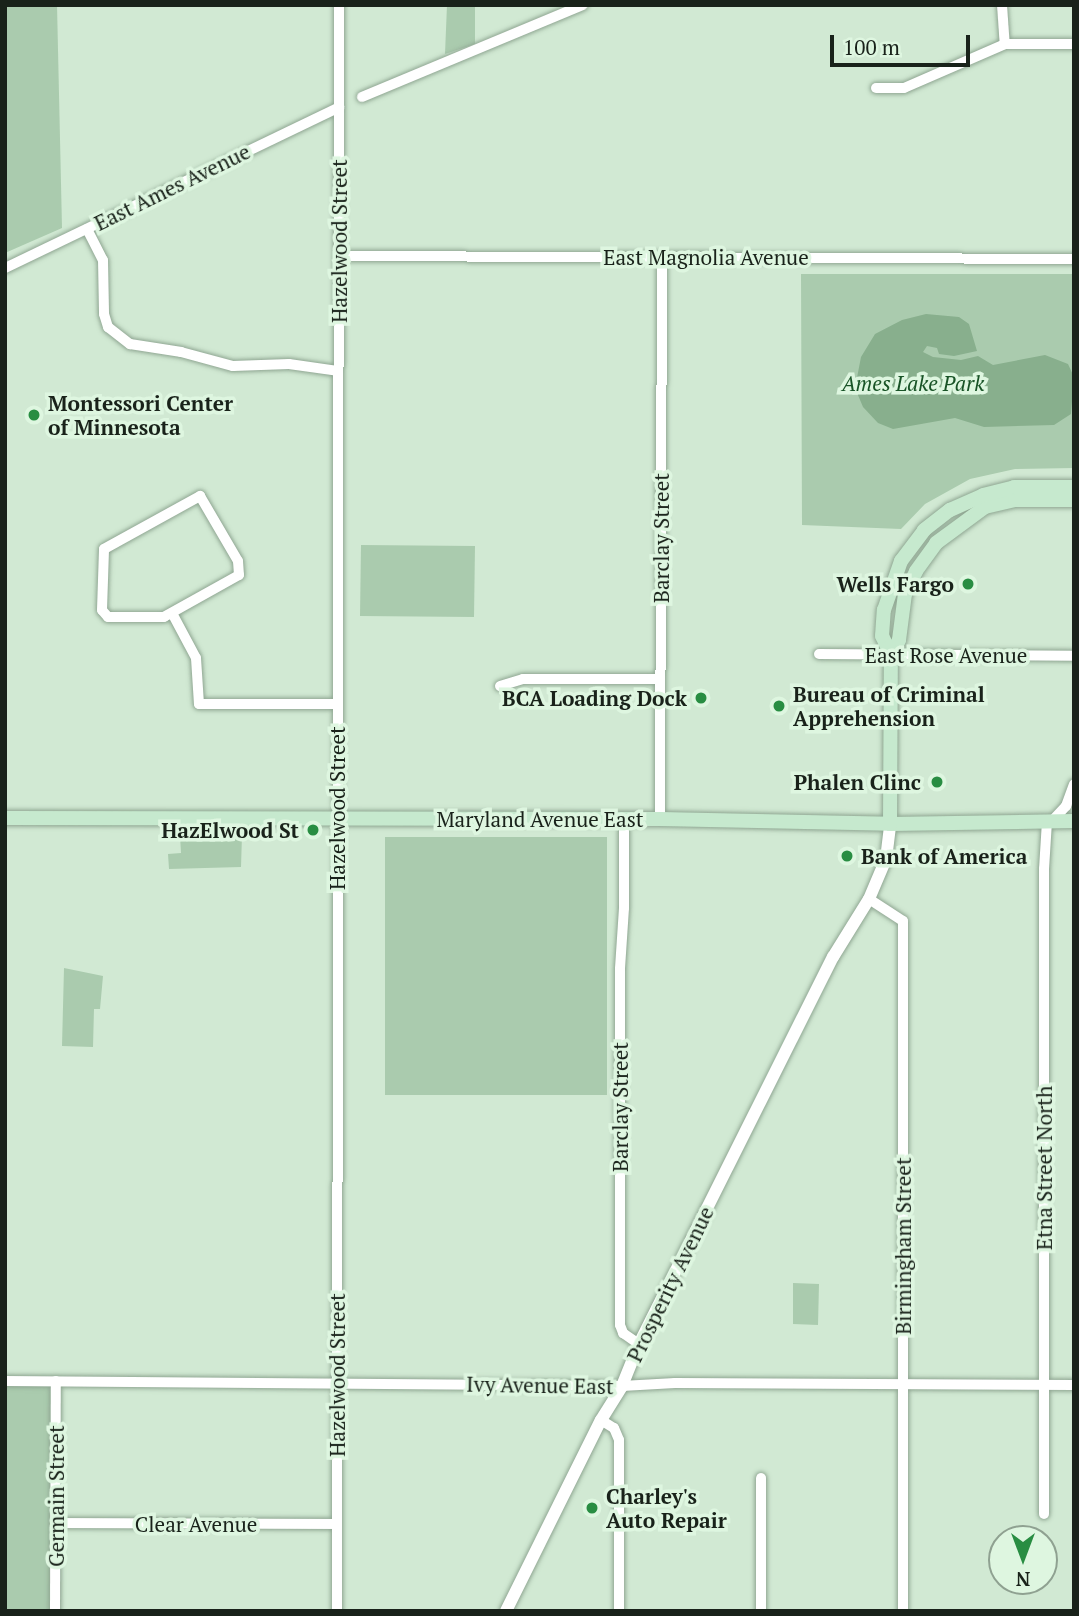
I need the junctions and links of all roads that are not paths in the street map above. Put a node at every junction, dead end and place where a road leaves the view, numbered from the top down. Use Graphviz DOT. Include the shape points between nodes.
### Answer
graph roads {
  1 [pos="339,5"];
  2 [pos="583,5"];
  3 [pos="1002,5"];
  4 [pos="1004,44"];
  5 [pos="1074,44"];
  6 [pos="876,88"];
  7 [pos="362,97"];
  8 [pos="339,107"];
  9 [pos="87,229"];
  10 [pos="339,257"];
  11 [pos="662,257"];
  12 [pos="1074,258"];
  13 [pos="5,268"];
  14 [pos="338,371"];
  15 [pos="1074,487"];
  16 [pos="1074,499"];
  17 [pos="172,613"];
  18 [pos="819,654"];
  19 [pos="891,654"];
  20 [pos="1074,656"];
  21 [pos="660,679"];
  22 [pos="500,686"];
  23 [pos="337,704"];
  24 [pos="1074,784"];
  25 [pos="5,818"];
  26 [pos="337,818"];
  27 [pos="624,819"];
  28 [pos="660,820"];
  29 [pos="1049,821"];
  30 [pos="1074,821"];
  31 [pos="890,824"];
  32 [pos="869,899"];
  33 [pos="639,1344"];
  34 [pos="5,1381"];
  35 [pos="56,1381"];
  36 [pos="337,1382"];
  37 [pos="903,1384"];
  38 [pos="1044,1385"];
  39 [pos="1074,1385"];
  40 [pos="622,1386"];
  41 [pos="601,1420"];
  42 [pos="761,1478"];
  43 [pos="1044,1514"];
  44 [pos="55,1523"];
  45 [pos="337,1524"];
  46 [pos="55,1611"];
  47 [pos="337,1611"];
  48 [pos="506,1611"];
  49 [pos="619,1611"];
  50 [pos="761,1611"];
  51 [pos="902,1611"];
  1 -- 8 [label="street, Hazelwood Street"];
  2 -- 7 [label="street"];
  3 -- 4 [label="street"];
  4 -- 5 [label="street"];
  4 -- 6 [label="street" via="904,88"];
  8 -- 9 [label="street, East Ames Avenue"];
  8 -- 10 [label="street, Hazelwood Street"];
  9 -- 13 [label="street, East Ames Avenue"];
  9 -- 14 [label="street" via="103,260 108,327 130,344 233,366 289,364"];
  10 -- 11 [label="street, East Magnolia Avenue"];
  10 -- 14 [label="street, Hazelwood Street"];
  11 -- 12 [label="street, East Magnolia Avenue"];
  11 -- 21 [label="street, Barclay Street"];
  14 -- 23 [label="street, Hazelwood Street"];
  15 -- 19 [label="main road" via="1014,487 983,495 950,510 924,530 901,561 891,585 882,636"];
  16 -- 19 [label="main road" via="1015,500 985,507 936,543 905,594 899,640"];
  17 -- 17 [label="street" via="240,570 201,496 116,540 102,554 102,610 108,617 157,618"];
  17 -- 23 [label="street" via="196,658 199,704"];
  18 -- 19 [label="street, East Rose Avenue"];
  19 -- 20 [label="street, East Rose Avenue"];
  19 -- 31 [label="main road"];
  21 -- 22 [label="street" via="523,679"];
  21 -- 28 [label="street, Barclay Street"];
  23 -- 26 [label="street, Hazelwood Street"];
  24 -- 29 [label="street" via="1066,806"];
  25 -- 26 [label="main road, Maryland Avenue East"];
  26 -- 27 [label="main road, Maryland Avenue East"];
  26 -- 36 [label="street, Hazelwood Street"];
  27 -- 28 [label="main road, Maryland Avenue East"];
  27 -- 33 [label="street, Barclay Street" via="620,1325 623,1333"];
  28 -- 31 [label="main road, Maryland Avenue East"];
  29 -- 30 [label="main road, Maryland Avenue East"];
  29 -- 31 [label="main road, Maryland Avenue East"];
  29 -- 38 [label="street, Etna Street North"];
  31 -- 32 [label="street, Prosperity Avenue" via="886,859"];
  32 -- 33 [label="street, Prosperity Avenue" via="832,957"];
  32 -- 37 [label="street, Birmingham Street" via="903,921"];
  33 -- 40 [label="street, Prosperity Avenue"];
  34 -- 35 [label="street, Ivy Avenue East"];
  35 -- 36 [label="street, Ivy Avenue East"];
  35 -- 44 [label="street, Germain Street"];
  36 -- 40 [label="street, Ivy Avenue East"];
  36 -- 45 [label="street, Hazelwood Street"];
  37 -- 38 [label="street, Ivy Avenue East"];
  37 -- 40 [label="street, Ivy Avenue East"];
  37 -- 51 [label="street, Birmingham Street"];
  38 -- 39 [label="street, Ivy Avenue East"];
  38 -- 43 [label="street, Etna Street North"];
  40 -- 41 [label="street, Prosperity Avenue"];
  41 -- 48 [label="street, Prosperity Avenue"];
  41 -- 49 [label="street" via="614,1428 619,1440"];
  42 -- 50 [label="street"];
  44 -- 45 [label="street, Clear Avenue"];
  44 -- 46 [label="street, Germain Street"];
  45 -- 47 [label="street, Hazelwood Street"];
}
